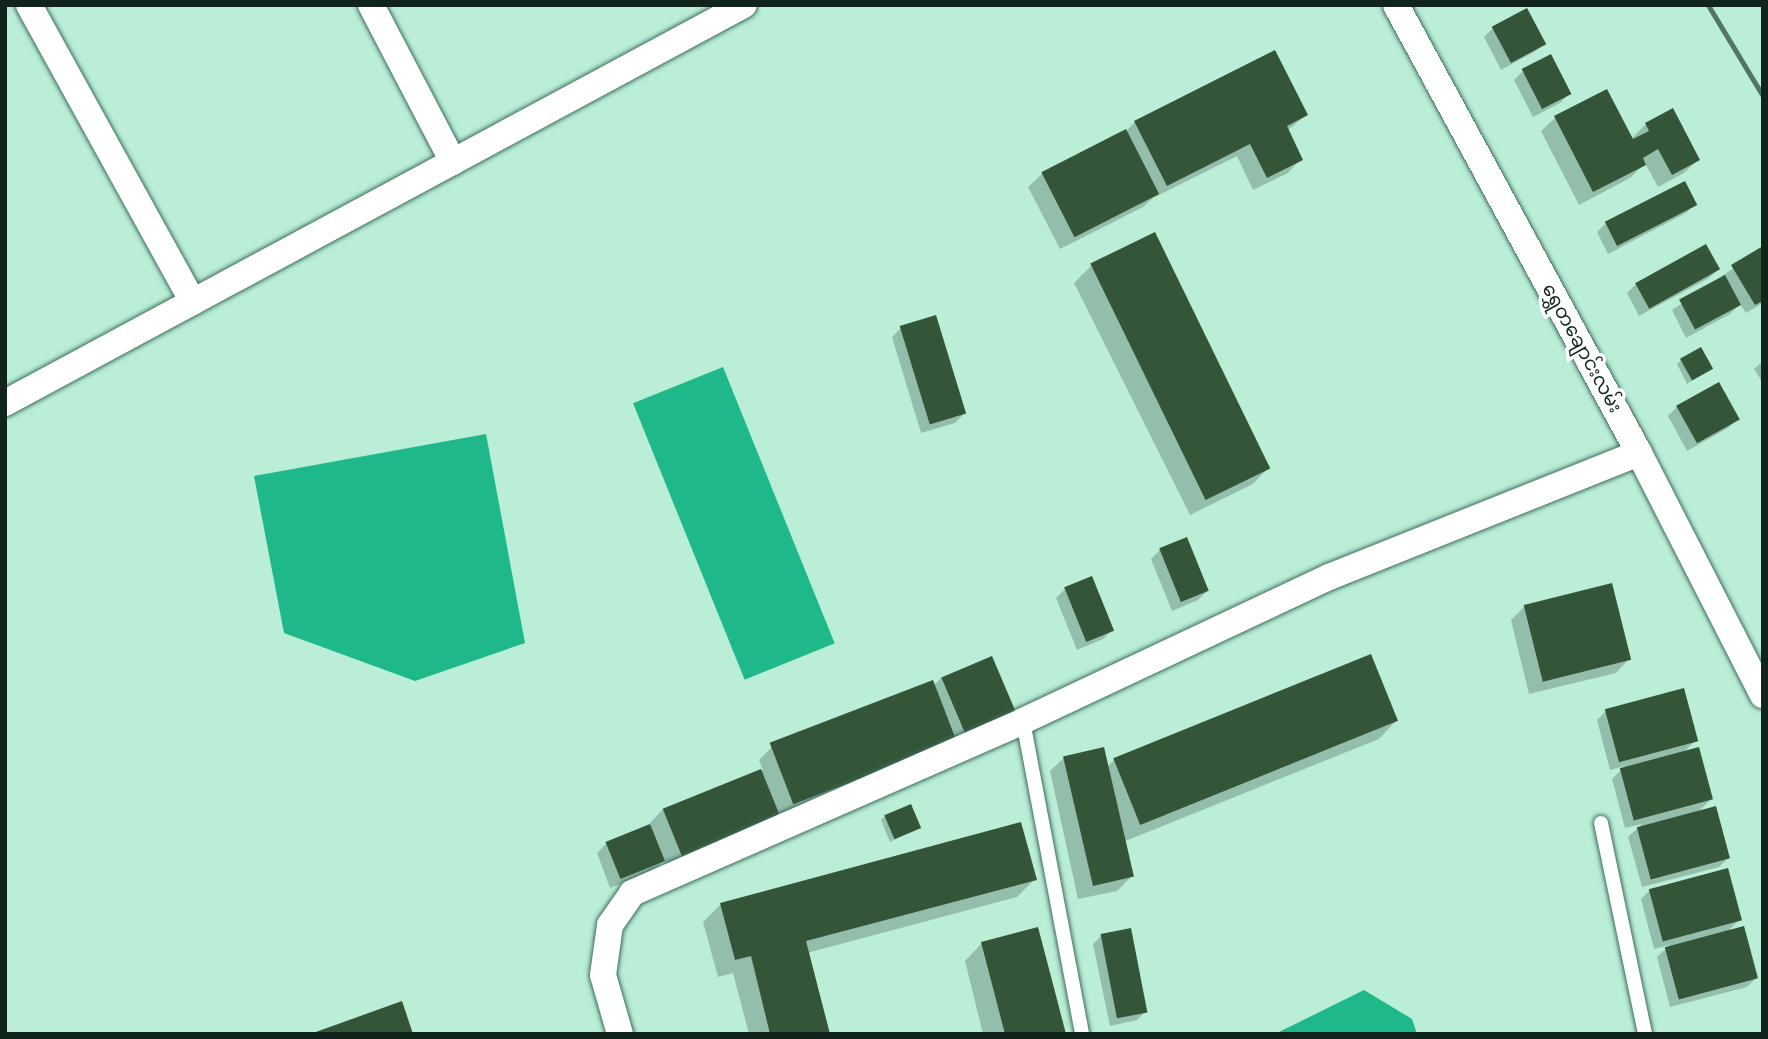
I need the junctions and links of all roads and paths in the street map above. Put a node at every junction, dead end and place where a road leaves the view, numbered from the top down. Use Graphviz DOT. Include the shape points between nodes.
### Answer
graph roads {
  1 [pos="29,5"];
  2 [pos="371,5"];
  3 [pos="744,5"];
  4 [pos="1396,5"];
  5 [pos="700,16"];
  6 [pos="453,162"];
  7 [pos="193,302"];
  8 [pos="5,403"];
  9 [pos="1639,453"];
  10 [pos="1756,662"];
  11 [pos="1763,695"];
  12 [pos="1023,721"];
  13 [pos="1601,823"];
  14 [pos="620,1034"];
  15 [pos="1082,1034"];
  16 [pos="1645,1034"];
  1 -- 7 [label="street"];
  2 -- 6 [label="street"];
  3 -- 5 [label="street"];
  4 -- 9 [label="street, ရွှေတချောင်းလမ်း"];
  5 -- 6 [label="street"];
  6 -- 7 [label="street"];
  7 -- 8 [label="street"];
  9 -- 10 [label="street, ရွှေတချောင်းလမ်း"];
  9 -- 12 [label="street" via="1329,578"];
  10 -- 11 [label="street, ရွှေတချောင်းလမ်း"];
  12 -- 14 [label="street" via="632,893 610,925 603,975"];
  12 -- 15 [label="lane"];
  13 -- 16 [label="lane"];
}
